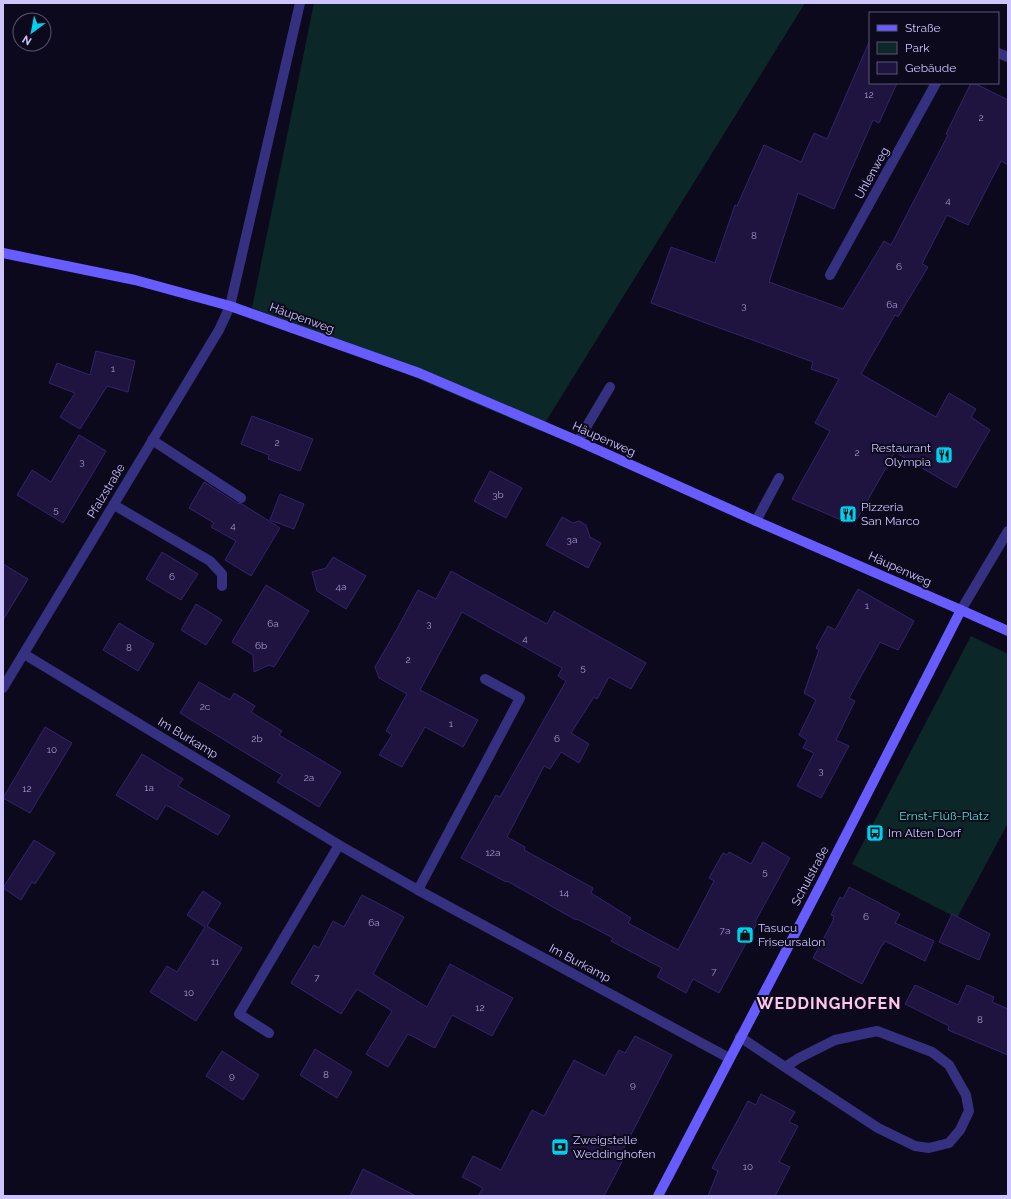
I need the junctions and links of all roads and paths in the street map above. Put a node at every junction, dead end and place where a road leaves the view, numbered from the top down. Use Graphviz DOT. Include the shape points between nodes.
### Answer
graph roads {
  1 [pos="300,3"];
  2 [pos="935,84"];
  3 [pos="3,253"];
  4 [pos="830,275"];
  5 [pos="230,306"];
  6 [pos="610,387"];
  7 [pos="152,440"];
  8 [pos="578,441"];
  9 [pos="780,478"];
  10 [pos="241,498"];
  11 [pos="114,505"];
  12 [pos="756,521"];
  13 [pos="1008,530"];
  14 [pos="222,586"];
  15 [pos="961,610"];
  16 [pos="1008,631"];
  17 [pos="24,654"];
  18 [pos="485,679"];
  19 [pos="3,688"];
  20 [pos="339,845"];
  21 [pos="418,890"];
  22 [pos="269,1033"];
  23 [pos="740,1038"];
  24 [pos="729,1058"];
  25 [pos="785,1067"];
  26 [pos="658,1196"];
  1 -- 5 [label="street"];
  2 -- 4 [label="street, Uhlenweg"];
  3 -- 5 [label="street, Häupenweg" via="135,280"];
  5 -- 7 [label="street, Pfalzstraße" via="219,330"];
  5 -- 8 [label="street, Häupenweg" via="419,373"];
  6 -- 8 [label="street"];
  7 -- 10 [label="street"];
  7 -- 11 [label="street, Pfalzstraße"];
  8 -- 12 [label="street, Häupenweg"];
  9 -- 12 [label="street"];
  11 -- 14 [label="street" via="210,561 222,574"];
  11 -- 17 [label="street, Pfalzstraße"];
  12 -- 15 [label="street, Häupenweg"];
  13 -- 15 [label="street"];
  15 -- 16 [label="street, Häupenweg"];
  15 -- 23 [label="street, Schulstraße" via="822,884"];
  17 -- 19 [label="street, Pfalzstraße"];
  17 -- 20 [label="street, Im Burkamp"];
  18 -- 21 [label="street" via="520,698"];
  20 -- 21 [label="street, Im Burkamp"];
  20 -- 22 [label="street" via="239,1014"];
  21 -- 24 [label="street, Im Burkamp"];
  23 -- 24 [label="street, Schulstraße"];
  23 -- 25 [label="street"];
  24 -- 26 [label="street, Schulstraße"];
  25 -- 25 [label="street" via="878,1128 915,1146 929,1148 949,1143 960,1130 969,1111 966,1095 949,1065 932,1052 877,1031 835,1040"];
}
